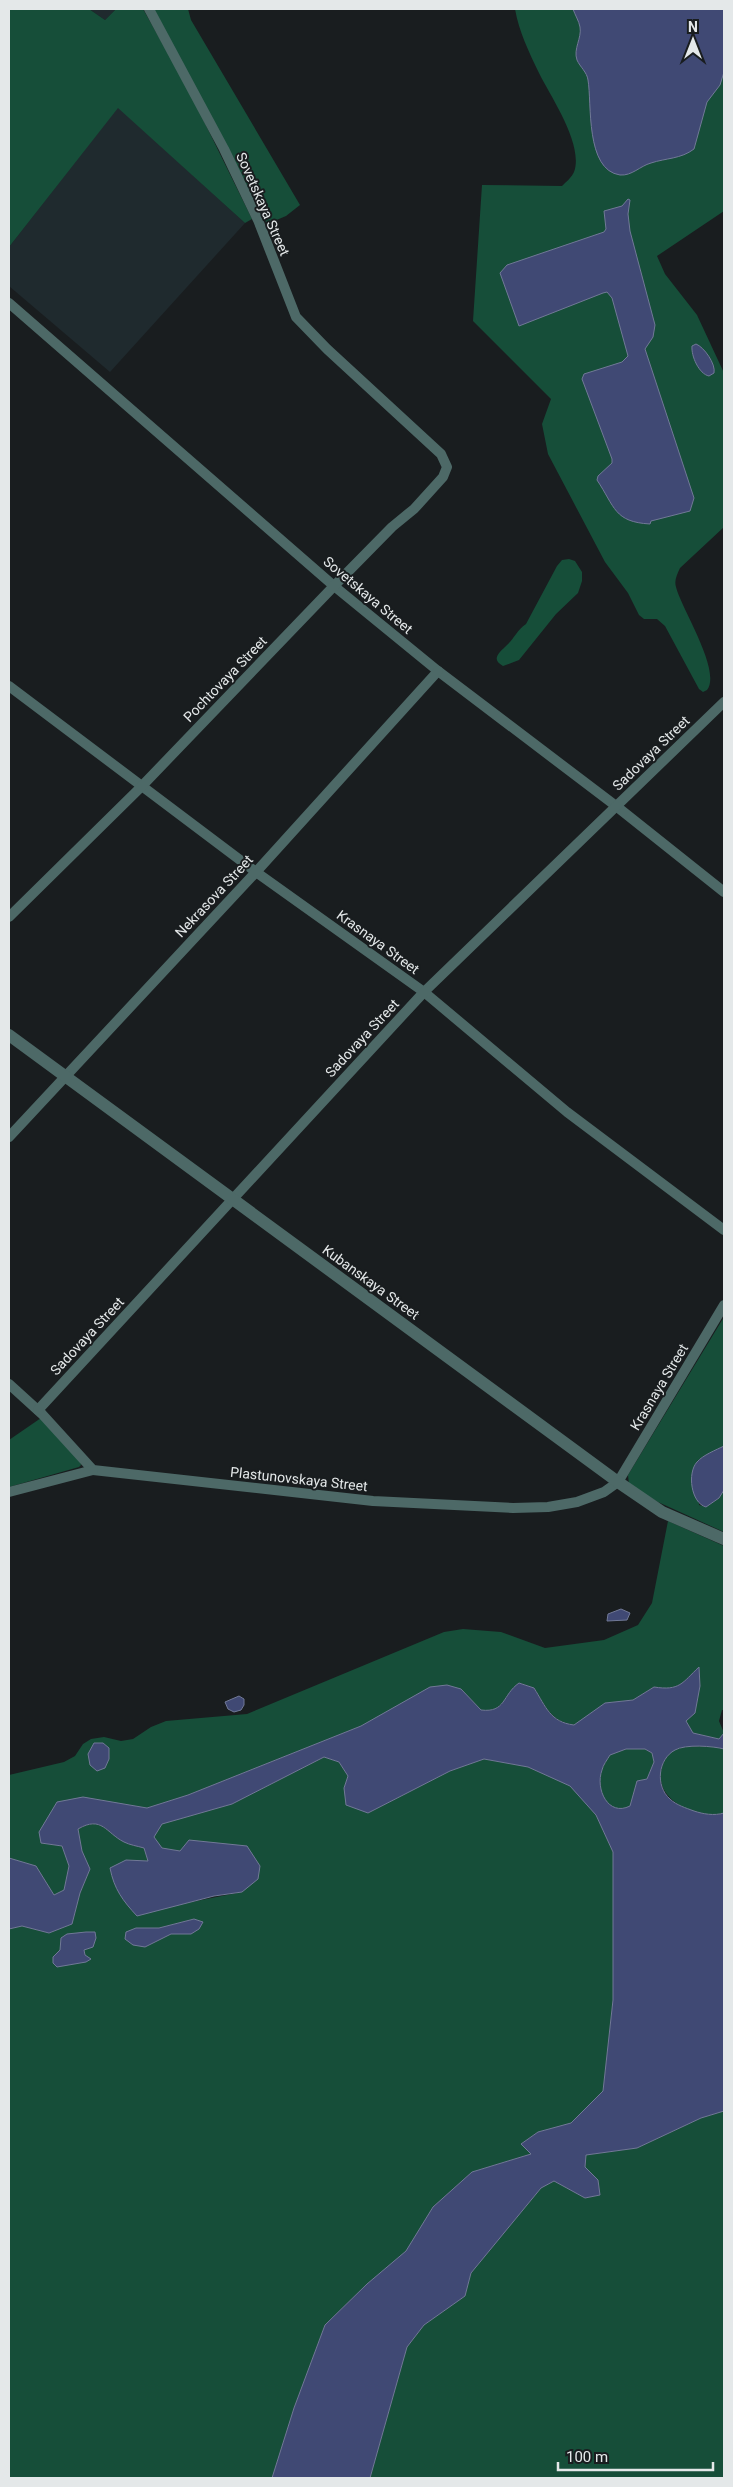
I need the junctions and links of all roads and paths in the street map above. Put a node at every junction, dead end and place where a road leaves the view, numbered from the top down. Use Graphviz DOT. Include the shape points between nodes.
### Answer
graph roads {
  1 [pos="149,9"];
  2 [pos="9,303"];
  3 [pos="441,454"];
  4 [pos="334,586"];
  5 [pos="438,671"];
  6 [pos="9,686"];
  7 [pos="724,702"];
  8 [pos="141,787"];
  9 [pos="616,806"];
  10 [pos="256,872"];
  11 [pos="724,892"];
  12 [pos="9,917"];
  13 [pos="424,992"];
  14 [pos="9,1035"];
  15 [pos="64,1075"];
  16 [pos="9,1136"];
  17 [pos="232,1199"];
  18 [pos="724,1230"];
  19 [pos="724,1305"];
  20 [pos="9,1384"];
  21 [pos="38,1410"];
  22 [pos="93,1470"];
  23 [pos="618,1482"];
  24 [pos="9,1492"];
  25 [pos="724,1539"];
  1 -- 3 [label="street, Sovetskaya Street" via="258,220 296,317"];
  2 -- 4 [label="street, Sovetskaya Street"];
  3 -- 4 [label="street, Pochtovaya Street" via="447,467 438,482"];
  4 -- 5 [label="street, Sovetskaya Street"];
  4 -- 8 [label="street, Pochtovaya Street"];
  5 -- 9 [label="street, Sovetskaya Street"];
  5 -- 10 [label="street, Nekrasova Street"];
  6 -- 8 [label="street, Krasnaya Street"];
  7 -- 9 [label="street, Sadovaya Street"];
  8 -- 10 [label="street, Krasnaya Street"];
  8 -- 12 [label="street, Pochtovaya Street"];
  9 -- 11 [label="street, Sovetskaya Street"];
  9 -- 13 [label="street, Sadovaya Street"];
  10 -- 13 [label="street, Krasnaya Street"];
  10 -- 15 [label="street, Nekrasova Street"];
  13 -- 17 [label="street, Sadovaya Street"];
  13 -- 18 [label="street, Krasnaya Street" via="567,1112"];
  14 -- 15 [label="street, Kubanskaya Street"];
  15 -- 16 [label="street, Nekrasova Street"];
  15 -- 17 [label="street, Kubanskaya Street"];
  17 -- 21 [label="street, Sadovaya Street"];
  17 -- 23 [label="street, Kubanskaya Street"];
  19 -- 23 [label="street, Krasnaya Street"];
  20 -- 21 [label="street"];
  21 -- 22 [label="street"];
  22 -- 23 [label="street, Plastunovskaya Street" via="372,1501 513,1508 577,1502 604,1492"];
  22 -- 24 [label="street"];
  23 -- 25 [label="street, Kubanskaya Street" via="662,1512"];
}
